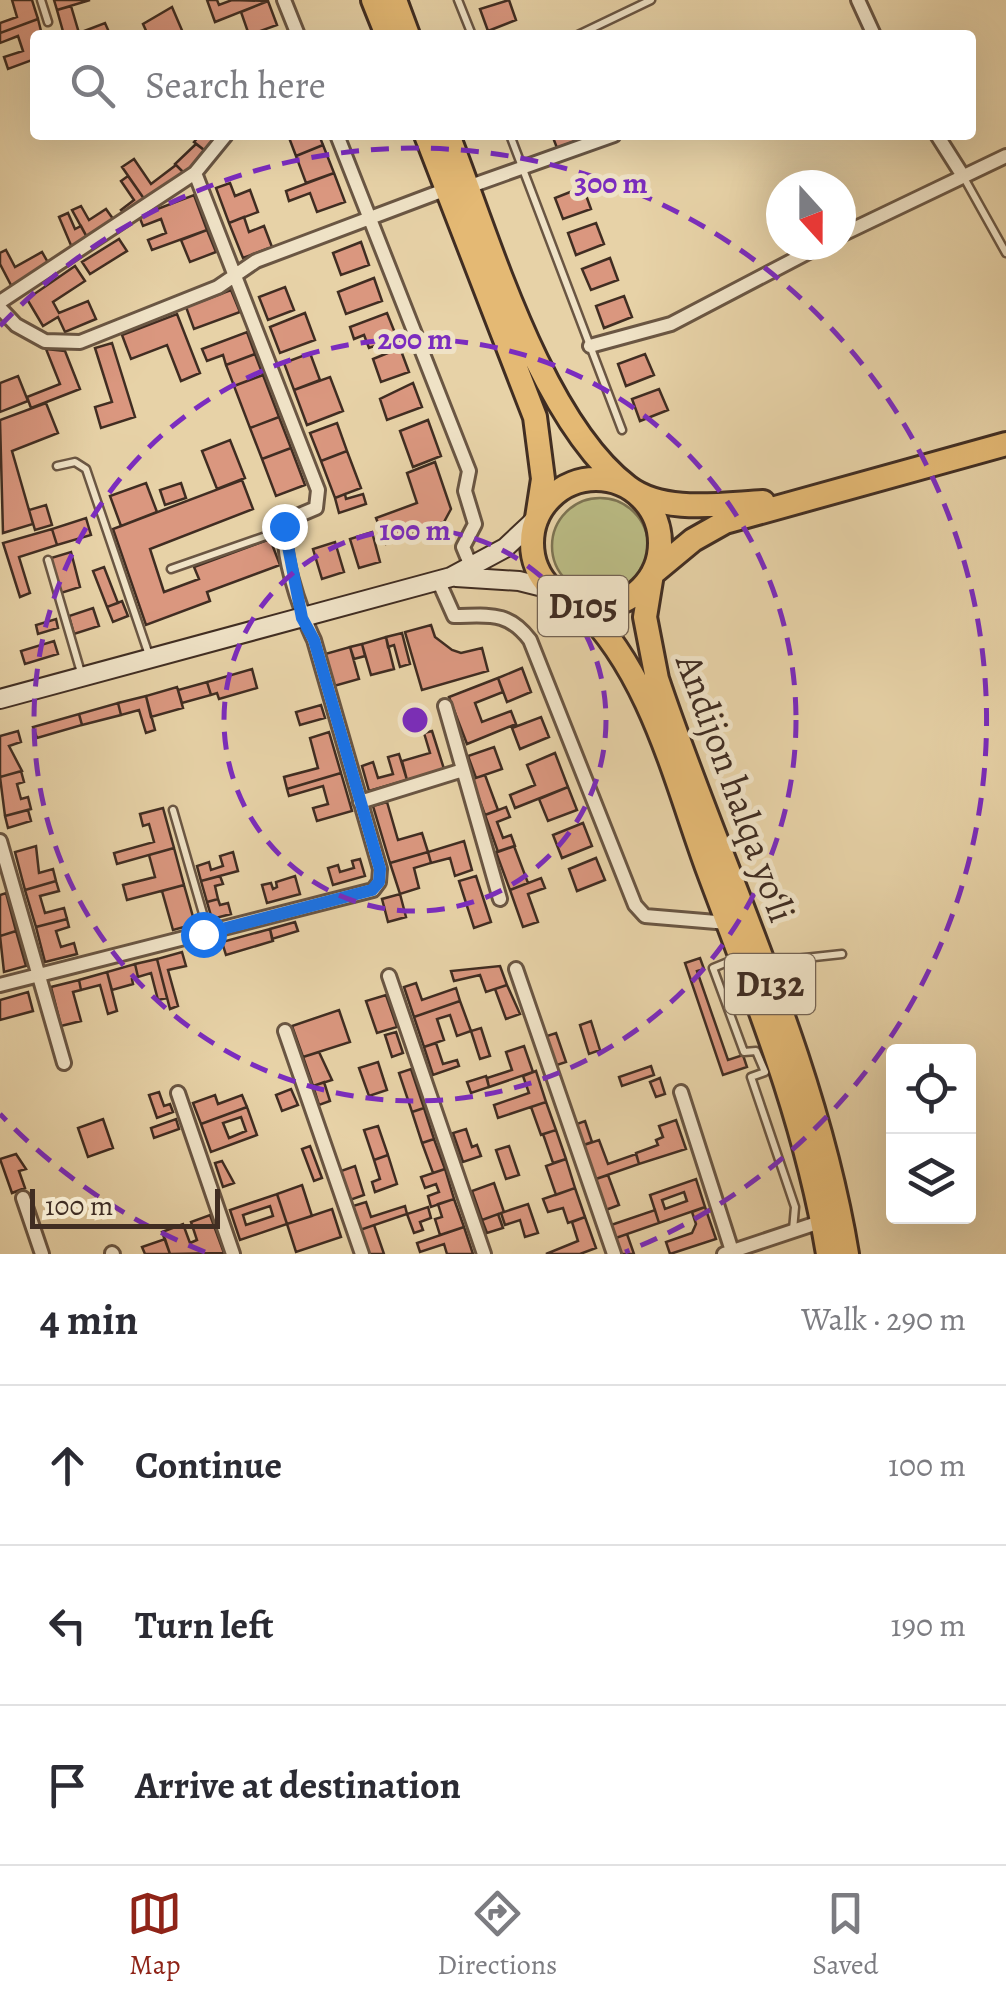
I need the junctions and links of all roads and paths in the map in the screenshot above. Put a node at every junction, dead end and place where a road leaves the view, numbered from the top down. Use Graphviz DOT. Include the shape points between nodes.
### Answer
graph roads {
  1 [pos="41,0"];
  2 [pos="284,0"];
  3 [pos="373,0"];
  4 [pos="395,0"];
  5 [pos="458,0"];
  6 [pos="650,0"];
  7 [pos="858,0"];
  8 [pos="48,22"];
  9 [pos="296,30"];
  10 [pos="384,30"];
  11 [pos="406,30"];
  12 [pos="470,30"];
  13 [pos="588,30"];
  14 [pos="872,30"];
  15 [pos="222,140"];
  16 [pos="340,140"];
  17 [pos="429,140"];
  18 [pos="449,140"];
  19 [pos="512,140"];
  20 [pos="589,140"];
  21 [pos="940,140"];
  22 [pos="1006,156"];
  23 [pos="523,170"];
  24 [pos="195,173"];
  25 [pos="963,176"];
  26 [pos="458,188"];
  27 [pos="374,220"];
  28 [pos="856,228"];
  29 [pos="1006,253"];
  30 [pos="793,260"];
  31 [pos="238,273"];
  32 [pos="0,305"];
  33 [pos="590,346"];
  34 [pos="622,430"];
  35 [pos="1006,444"];
  36 [pos="57,466"];
  37 [pos="629,488"];
  38 [pos="791,500"];
  39 [pos="537,518"];
  40 [pos="283,530"];
  41 [pos="48,560"];
  42 [pos="170,569"];
  43 [pos="473,573"];
  44 [pos="652,574"];
  45 [pos="444,578"];
  46 [pos="551,589"];
  47 [pos="580,606"];
  48 [pos="302,618"];
  49 [pos="151,659"];
  50 [pos="83,677"];
  51 [pos="0,700"];
  52 [pos="445,706"];
  53 [pos="463,770"];
  54 [pos="360,802"];
  55 [pos="173,810"];
  56 [pos="0,842"];
  57 [pos="500,900"];
  58 [pos="728,923"];
  59 [pos="208,932"];
  60 [pos="842,954"];
  61 [pos="751,960"];
  62 [pos="516,969"];
  63 [pos="39,975"];
  64 [pos="389,976"];
  65 [pos="0,985"];
  66 [pos="285,1031"];
  67 [pos="64,1063"];
  68 [pos="681,1092"];
  69 [pos="178,1093"];
  70 [pos="23,1198"];
  71 [pos="822,1221"];
  72 [pos="792,1231"];
  73 [pos="730,1253"];
  74 [pos="42,1254"];
  75 [pos="234,1254"];
  76 [pos="362,1254"];
  77 [pos="484,1254"];
  78 [pos="614,1254"];
  79 [pos="828,1254"];
  80 [pos="847,1254"];
  1 -- 8 [label="lane"];
  2 -- 9 [label="street"];
  3 -- 10 [label="highway"];
  4 -- 11 [label="highway"];
  5 -- 12 [label="lane"];
  6 -- 13 [label="lane"];
  7 -- 14 [label="street"];
  15 -- 24 [label="street"];
  16 -- 27 [label="street"];
  17 -- 26 [label="highway, D105"];
  18 -- 26 [label="highway, D105"];
  19 -- 23 [label="lane"];
  20 -- 23 [label="street"];
  21 -- 25 [label="street"];
  22 -- 25 [label="street"];
  23 -- 26 [label="street"];
  23 -- 33 [label="lane"];
  24 -- 31 [label="street"];
  24 -- 32 [label="street"];
  25 -- 28 [label="street"];
  25 -- 29 [label="lane"];
  26 -- 27 [label="street"];
  26 -- 37 [label="highway, D105" via="564,409"];
  26 -- 39 [label="highway, D105" via="535,417 544,479"];
  27 -- 31 [label="street"];
  27 -- 43 [label="street" via="469,471 465,492 475,524 463,547"];
  30 -- 33 [label="street" via="670,324"];
  31 -- 32 [label="street" via="80,342 44,341"];
  31 -- 40 [label="street" via="319,500"];
  33 -- 34 [label="lane"];
  35 -- 38 [label="highway, D105"];
  36 -- 49 [label="lane" via="75,462 86,469"];
  37 -- 38 [label="highway, D105" via="674,503"];
  37 -- 39 [label="highway, D105" via="608,480 566,486"];
  37 -- 44 [label="highway, D105" via="654,517 660,536"];
  38 -- 44 [label="highway, D105" via="725,522"];
  39 -- 43 [label="main road"];
  39 -- 46 [label="highway, D105" via="533,556"];
  40 -- 42 [label="lane"];
  40 -- 48 [label="street"];
  41 -- 50 [label="lane"];
  43 -- 45 [label="main road"];
  43 -- 46 [label="main road"];
  44 -- 47 [label="highway, D105" via="622,602"];
  44 -- 61 [label="highway, Andijon halqa yo‘li / D132" via="645,618 657,679"];
  45 -- 48 [label="main road"];
  45 -- 58 [label="street" via="454,616 505,616 530,640 645,916"];
  46 -- 47 [label="highway, D105"];
  47 -- 58 [label="highway, Andijon halqa yo‘li / D132" via="604,628 640,688"];
  48 -- 49 [label="main road"];
  48 -- 54 [label="street"];
  49 -- 50 [label="main road"];
  50 -- 51 [label="main road"];
  52 -- 53 [label="street"];
  53 -- 54 [label="street"];
  53 -- 57 [label="street"];
  54 -- 59 [label="street" via="380,869 372,890"];
  55 -- 59 [label="lane"];
  56 -- 63 [label="street"];
  58 -- 61 [label="highway, Andijon halqa yo‘li / D132"];
  59 -- 63 [label="street"];
  60 -- 61 [label="lane"];
  61 -- 71 [label="highway, Andijon halqa yo‘li / D132"];
  61 -- 72 [label="lane" via="713,968 744,1052 756,1050 765,1072 752,1077 795,1207"];
  61 -- 80 [label="highway, Andijon halqa yo‘li / D132" via="823,1138"];
  62 -- 78 [label="street"];
  63 -- 65 [label="street"];
  63 -- 67 [label="street"];
  64 -- 77 [label="street"];
  66 -- 76 [label="street"];
  68 -- 73 [label="street"];
  69 -- 75 [label="street"];
  70 -- 74 [label="street"];
  71 -- 72 [label="street"];
  71 -- 79 [label="highway, Andijon halqa yo‘li / D132"];
  72 -- 73 [label="street"];
}
